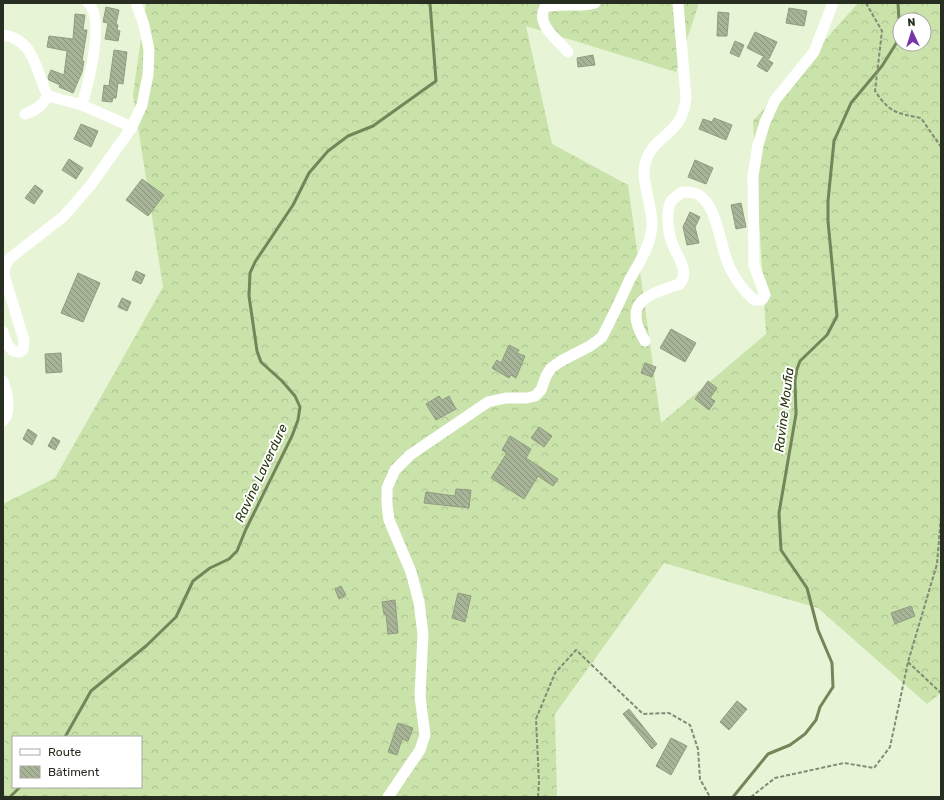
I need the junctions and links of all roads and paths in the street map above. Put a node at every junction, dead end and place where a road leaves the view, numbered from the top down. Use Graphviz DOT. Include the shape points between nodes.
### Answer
graph roads {
  1 [pos="88,3"];
  2 [pos="136,3"];
  3 [pos="595,3"];
  4 [pos="678,3"];
  5 [pos="833,3"];
  6 [pos="866,3"];
  7 [pos="3,35"];
  8 [pos="568,52"];
  9 [pos="48,96"];
  10 [pos="82,105"];
  11 [pos="25,114"];
  12 [pos="132,127"];
  13 [pos="941,147"];
  14 [pos="3,332"];
  15 [pos="645,341"];
  16 [pos="3,381"];
  17 [pos="3,421"];
  18 [pos="941,516"];
  19 [pos="908,662"];
  20 [pos="941,694"];
  21 [pos="388,797"];
  22 [pos="538,797"];
  23 [pos="710,797"];
  24 [pos="751,797"];
  1 -- 10 [label="street" via="93,9 95,19 95,45"];
  2 -- 12 [label="street" via="149,50 148,75 142,105"];
  3 -- 8 [label="street" via="545,6 542,13 544,25"];
  4 -- 21 [label="street" via="685,106 679,123 650,152 645,161 644,176 652,218 650,238 602,337 551,368 536,396 488,402 410,455 395,470 387,488 389,520 411,572 419,602 423,634 420,696 425,735 420,750"];
  5 -- 15 [label="street" via="814,52 775,100 758,145 753,176 754,265 765,296 762,300 754,300 744,290 728,265 712,212 704,199 695,193 682,192 673,200 669,209 669,228 672,243 684,270 683,279 680,284 658,290 642,299 637,312 636,326"];
  6 -- 13 [label="path" via="882,31 875,91 886,107 900,114 921,118"];
  7 -- 9 [label="street" via="19,41 28,48"];
  9 -- 10 [label="street"];
  9 -- 11 [label="street" via="43,104"];
  10 -- 12 [label="street"];
  12 -- 14 [label="street" via="90,186 64,216 9,259 4,275 24,340 24,348 20,352 13,351"];
  16 -- 17 [label="street" via="8,400 7,413"];
  18 -- 19 [label="path" via="937,564"];
  19 -- 20 [label="path"];
  19 -- 24 [label="path" via="890,747 874,768 844,763 774,778"];
  22 -- 23 [label="path" via="536,720 555,673 576,650 643,714 668,713 690,725 698,749 700,779"];
}
